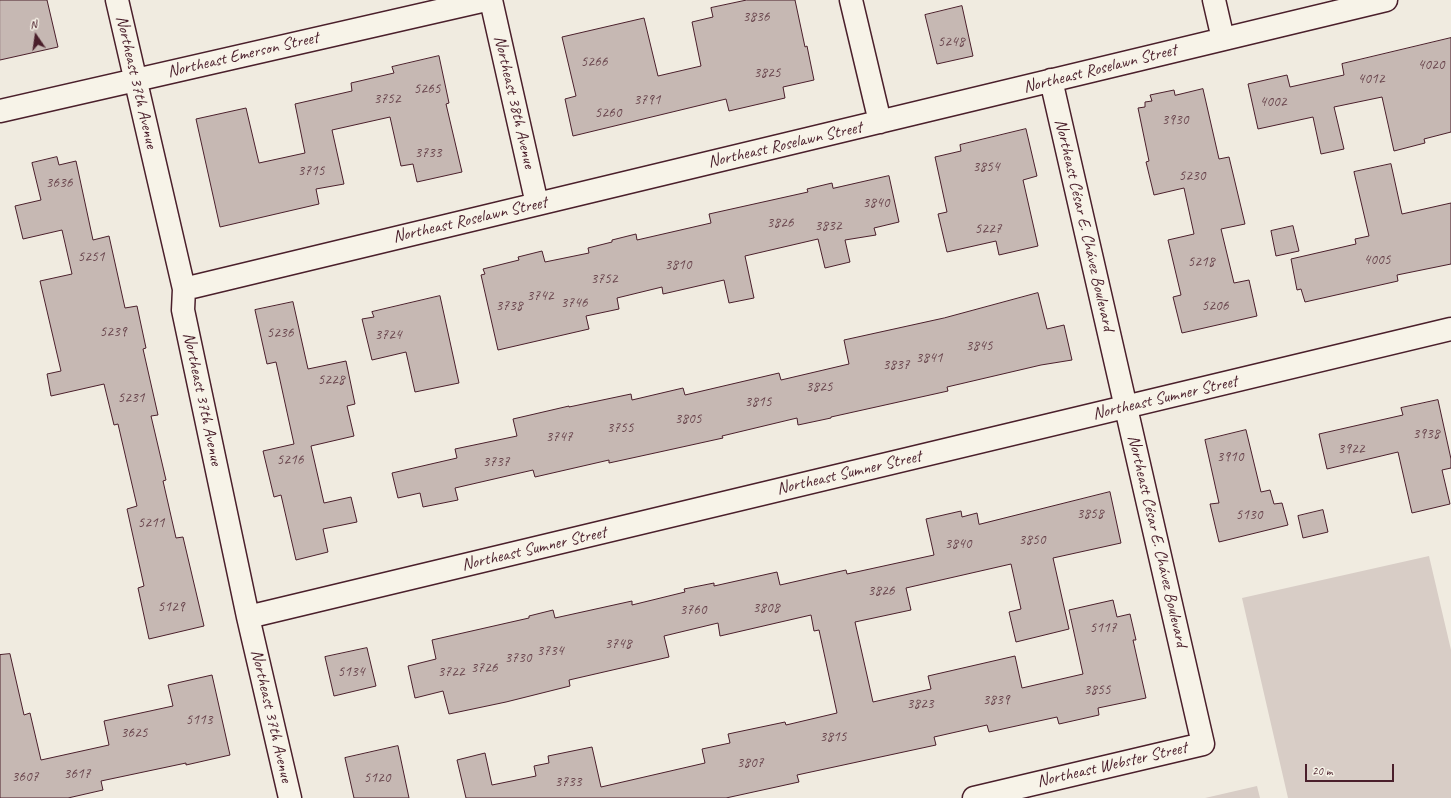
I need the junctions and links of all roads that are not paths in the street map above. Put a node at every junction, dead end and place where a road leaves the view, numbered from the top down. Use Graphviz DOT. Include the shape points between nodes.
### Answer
graph roads {
  1 [pos="117,0"];
  2 [pos="486,0"];
  3 [pos="491,0"];
  4 [pos="851,0"];
  5 [pos="1214,0"];
  6 [pos="1386,0"];
  7 [pos="1223,39"];
  8 [pos="135,80"];
  9 [pos="1051,80"];
  10 [pos="0,111"];
  11 [pos="880,122"];
  12 [pos="537,204"];
  13 [pos="184,289"];
  14 [pos="1451,330"];
  15 [pos="1126,407"];
  16 [pos="248,617"];
  17 [pos="1203,744"];
  18 [pos="1023,792"];
  19 [pos="290,798"];
  20 [pos="974,798"];
  1 -- 8 [label="street, Northeast 37th Avenue"];
  2 -- 8 [label="street, Northeast Emerson Street"];
  3 -- 12 [label="street, Northeast 38th Avenue"];
  4 -- 11 [label="street"];
  5 -- 7 [label="street"];
  6 -- 7 [label="street, Northeast Roselawn Street"];
  7 -- 9 [label="street, Northeast Roselawn Street"];
  8 -- 10 [label="street, Northeast Emerson Street"];
  8 -- 13 [label="street, Northeast 37th Avenue"];
  9 -- 11 [label="street, Northeast Roselawn Street"];
  9 -- 15 [label="street, Northeast César E. Chávez Boulevard"];
  11 -- 12 [label="street, Northeast Roselawn Street"];
  12 -- 13 [label="street, Northeast Roselawn Street"];
  13 -- 16 [label="street, Northeast 37th Avenue" via="183,310"];
  14 -- 15 [label="street, Northeast Sumner Street"];
  15 -- 16 [label="street, Northeast Sumner Street"];
  15 -- 17 [label="street, Northeast César E. Chávez Boulevard"];
  16 -- 19 [label="street, Northeast 37th Avenue"];
  17 -- 18 [label="street, Northeast Webster Street"];
  18 -- 20 [label="street, Northeast Webster Street"];
}
